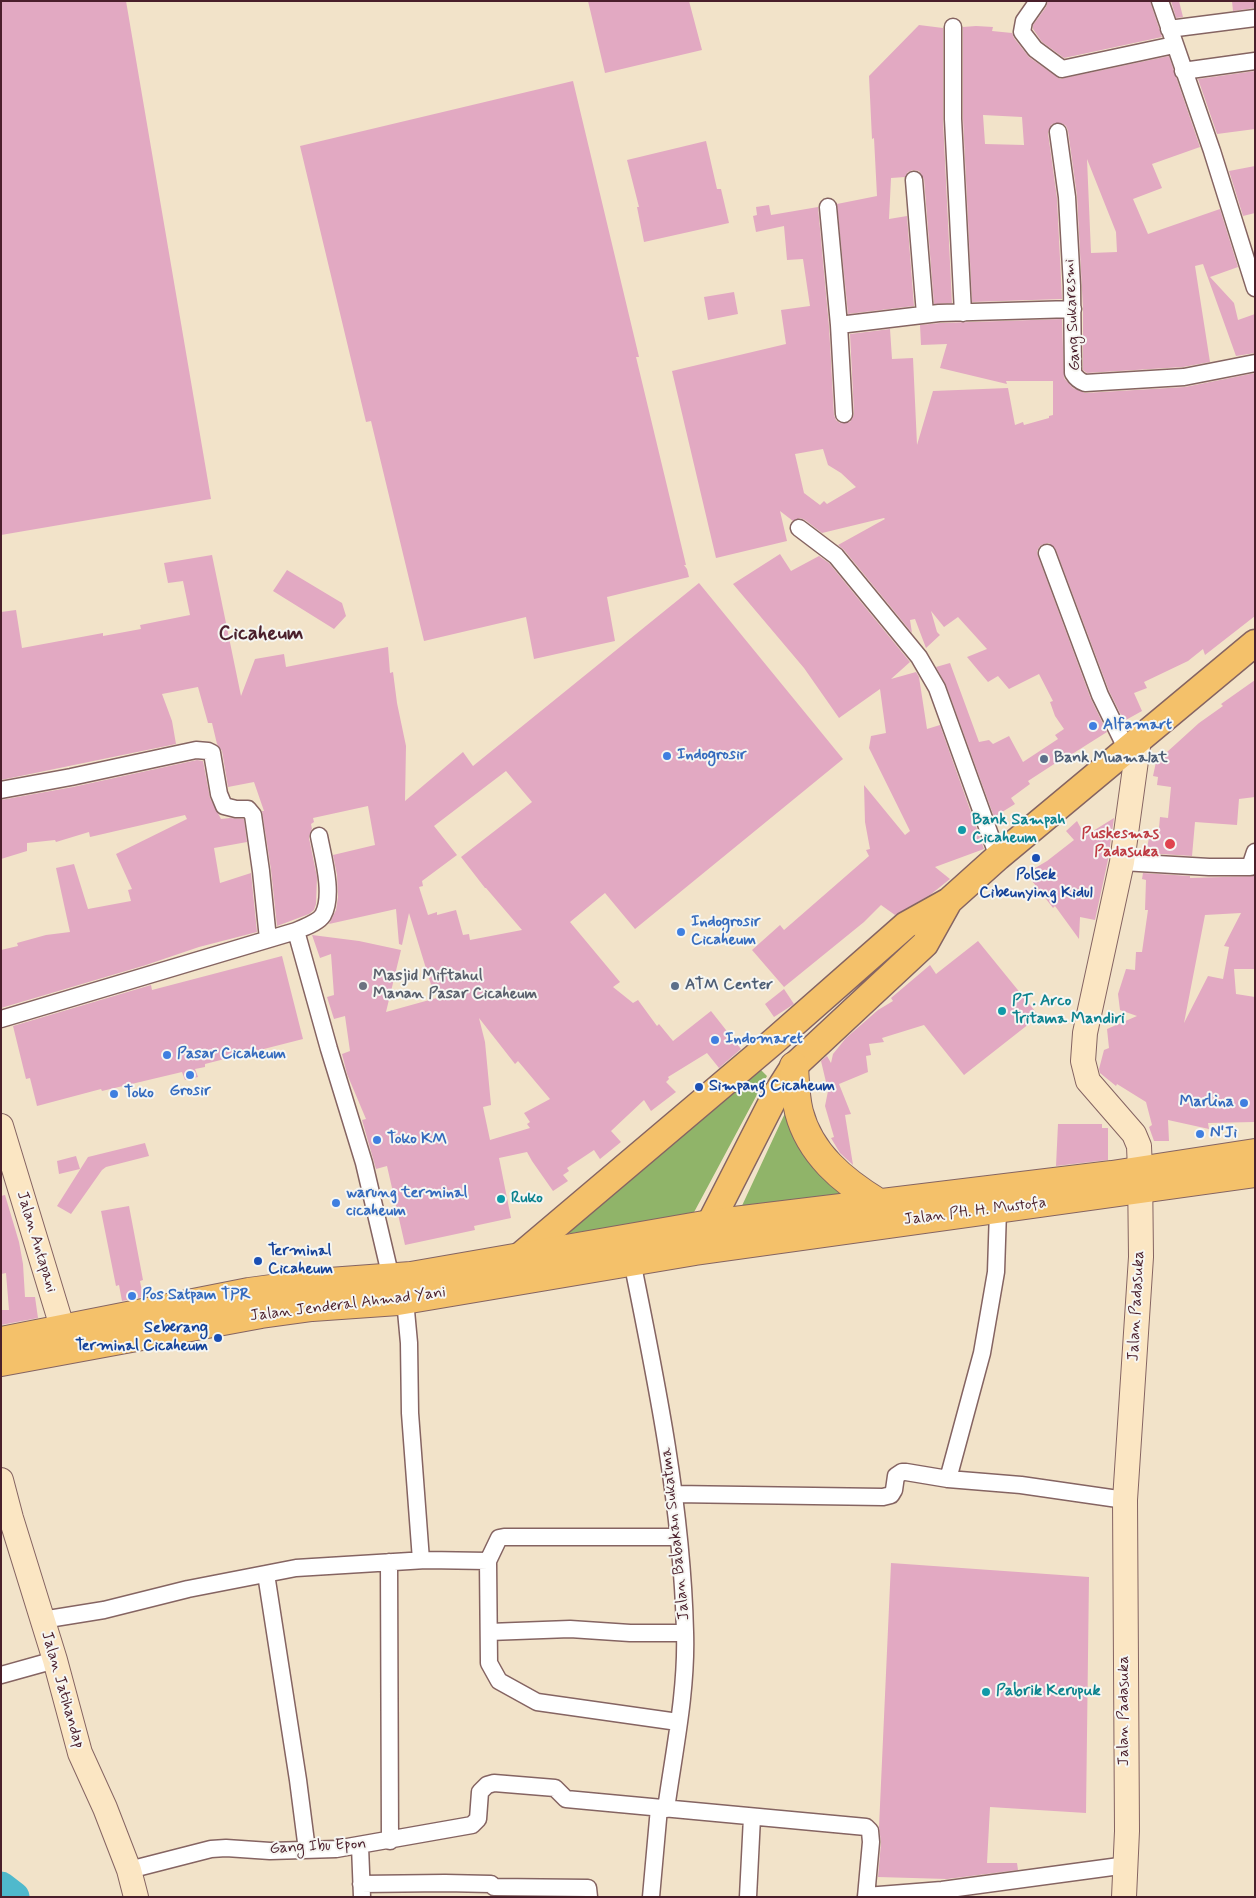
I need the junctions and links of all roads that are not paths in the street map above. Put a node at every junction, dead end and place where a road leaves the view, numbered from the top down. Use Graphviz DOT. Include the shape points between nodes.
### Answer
graph roads {
  1 [pos="1038,1"];
  2 [pos="1160,1"];
  3 [pos="1255,18"];
  4 [pos="953,26"];
  5 [pos="1169,29"];
  6 [pos="1174,45"];
  7 [pos="1255,61"];
  8 [pos="1183,71"];
  9 [pos="1058,132"];
  10 [pos="914,180"];
  11 [pos="828,207"];
  12 [pos="1255,288"];
  13 [pos="1073,309"];
  14 [pos="963,313"];
  15 [pos="925,314"];
  16 [pos="838,324"];
  17 [pos="1255,363"];
  18 [pos="844,414"];
  19 [pos="799,528"];
  20 [pos="1046,552"];
  21 [pos="1255,643"];
  22 [pos="1133,745"];
  23 [pos="1,790"];
  24 [pos="319,836"];
  25 [pos="1255,852"];
  26 [pos="998,857"];
  27 [pos="1122,862"];
  28 [pos="950,901"];
  29 [pos="296,931"];
  30 [pos="268,939"];
  31 [pos="1,1019"];
  32 [pos="774,1042"];
  33 [pos="794,1066"];
  34 [pos="3,1140"];
  35 [pos="1255,1153"];
  36 [pos="1255,1173"];
  37 [pos="1140,1180"];
  38 [pos="879,1202"];
  39 [pos="998,1210"];
  40 [pos="710,1224"];
  41 [pos="695,1251"];
  42 [pos="520,1256"];
  43 [pos="632,1261"];
  44 [pos="398,1289"];
  45 [pos="63,1330"];
  46 [pos="1,1341"];
  47 [pos="1,1362"];
  48 [pos="948,1479"];
  49 [pos="1,1480"];
  50 [pos="674,1494"];
  51 [pos="1125,1500"];
  52 [pos="6,1519"];
  53 [pos="678,1537"];
  54 [pos="421,1560"];
  55 [pos="488,1561"];
  56 [pos="389,1562"];
  57 [pos="266,1574"];
  58 [pos="42,1620"];
  59 [pos="489,1632"];
  60 [pos="685,1633"];
  61 [pos="55,1660"];
  62 [pos="1,1676"];
  63 [pos="678,1722"];
  64 [pos="663,1808"];
  65 [pos="752,1817"];
  66 [pos="390,1841"];
  67 [pos="360,1846"];
  68 [pos="307,1850"];
  69 [pos="1127,1865"];
  70 [pos="129,1870"];
  71 [pos="361,1891"];
  72 [pos="494,1892"];
  73 [pos="866,1896"];
  74 [pos="136,1897"];
  75 [pos="589,1897"];
  76 [pos="651,1897"];
  77 [pos="748,1897"];
  78 [pos="1124,1897"];
  1 -- 6 [label="street" via="1024,21 1022,32 1035,49 1062,69"];
  2 -- 5 [label="street"];
  3 -- 5 [label="street"];
  4 -- 14 [label="street" via="953,119"];
  5 -- 6 [label="street"];
  6 -- 8 [label="street"];
  7 -- 8 [label="street"];
  8 -- 12 [label="street"];
  9 -- 13 [label="street, Gang Sukaresmi"];
  10 -- 15 [label="street"];
  11 -- 16 [label="street"];
  13 -- 14 [label="street"];
  13 -- 17 [label="street, Gang Sukaresmi" via="1073,373 1085,384 1184,377"];
  14 -- 15 [label="street"];
  15 -- 16 [label="street"];
  16 -- 18 [label="street"];
  19 -- 26 [label="street" via="836,556 919,657 937,688"];
  20 -- 22 [label="street" via="1100,695"];
  21 -- 22 [label="main road"];
  22 -- 26 [label="main road"];
  22 -- 27 [label="street, Jalan Padasuka"];
  23 -- 30 [label="street" via="196,750 208,751 212,754 224,806 248,809 253,815"];
  24 -- 29 [label="street" via="328,895 323,915"];
  25 -- 27 [label="street" via="1250,867"];
  26 -- 28 [label="main road"];
  27 -- 37 [label="street, Jalan Padasuka" via="1085,1032 1083,1061 1088,1081 1134,1134 1139,1146"];
  28 -- 32 [label="main road" via="906,925"];
  28 -- 33 [label="main road" via="925,944"];
  29 -- 30 [label="street"];
  29 -- 44 [label="street"];
  30 -- 31 [label="street"];
  32 -- 33 [label="main road"];
  32 -- 42 [label="main road"];
  33 -- 38 [label="highway" via="798,1111 814,1147 844,1179"];
  33 -- 40 [label="main road" via="774,1096"];
  34 -- 45 [label="street, Jalan Antapani"];
  35 -- 37 [label="highway, Jalan PH. H. Mustofa"];
  36 -- 37 [label="highway, Jalan PH. H. Mustofa"];
  37 -- 38 [label="highway, Jalan PH. H. Mustofa"];
  37 -- 39 [label="highway, Jalan PH. H. Mustofa"];
  37 -- 51 [label="street, Jalan Padasuka" via="1140,1266"];
  38 -- 40 [label="highway, Jalan PH. H. Mustofa"];
  39 -- 41 [label="highway, Jalan PH. H. Mustofa"];
  39 -- 48 [label="street" via="996,1272 982,1353"];
  40 -- 41 [label="main road"];
  40 -- 42 [label="highway, Jalan Jenderal Ahmad Yani"];
  41 -- 43 [label="highway, Jalan Jenderal Ahmad Yani"];
  42 -- 44 [label="highway, Jalan Jenderal Ahmad Yani"];
  43 -- 44 [label="highway, Jalan Jenderal Ahmad Yani"];
  43 -- 50 [label="street, Jalan Babakan Sukatma" via="658,1390"];
  44 -- 45 [label="highway, Jalan Jenderal Ahmad Yani" via="346,1280 249,1292"];
  44 -- 47 [label="highway, Jalan Jenderal Ahmad Yani"];
  44 -- 54 [label="street" via="409,1343 410,1412"];
  45 -- 46 [label="highway, Jalan Jenderal Ahmad Yani"];
  48 -- 50 [label="street" via="902,1472 896,1476 891,1495 883,1497"];
  48 -- 51 [label="street" via="1021,1485"];
  49 -- 52 [label="street, Jalan Jatihandap"];
  50 -- 53 [label="street, Jalan Babakan Sukatma"];
  51 -- 69 [label="street, Jalan Padasuka" via="1131,1790"];
  52 -- 58 [label="street, Jalan Jatihandap"];
  53 -- 55 [label="street" via="504,1537 499,1538"];
  53 -- 60 [label="street, Jalan Babakan Sukatma"];
  54 -- 55 [label="street"];
  54 -- 56 [label="street"];
  55 -- 59 [label="street"];
  56 -- 57 [label="street" via="296,1568"];
  56 -- 66 [label="street"];
  57 -- 58 [label="street" via="104,1610"];
  57 -- 68 [label="street"];
  58 -- 61 [label="street, Jalan Jatihandap"];
  59 -- 60 [label="street" via="570,1629"];
  59 -- 63 [label="street" via="489,1663 494,1673 499,1681 530,1699"];
  60 -- 63 [label="street, Jalan Babakan Sukatma" via="683,1696"];
  61 -- 62 [label="street"];
  61 -- 70 [label="street, Jalan Jatihandap" via="80,1753"];
  63 -- 64 [label="street, Jalan Babakan Sukatma"];
  64 -- 65 [label="street"];
  64 -- 66 [label="street, Gang Ibu Epon" via="566,1798 555,1788 494,1783 480,1792 478,1819 472,1825"];
  64 -- 76 [label="street, Jalan Babakan Sukatma"];
  65 -- 73 [label="street" via="869,1829 871,1842"];
  65 -- 77 [label="street"];
  66 -- 67 [label="street, Gang Ibu Epon"];
  67 -- 68 [label="street, Gang Ibu Epon"];
  67 -- 71 [label="street"];
  68 -- 70 [label="street, Gang Ibu Epon" via="212,1849"];
  69 -- 73 [label="street"];
  69 -- 78 [label="street, Jalan Padasuka"];
  70 -- 74 [label="street, Jalan Jatihandap"];
  71 -- 72 [label="street" via="445,1883 491,1884"];
  72 -- 75 [label="street" via="588,1888"];
}
